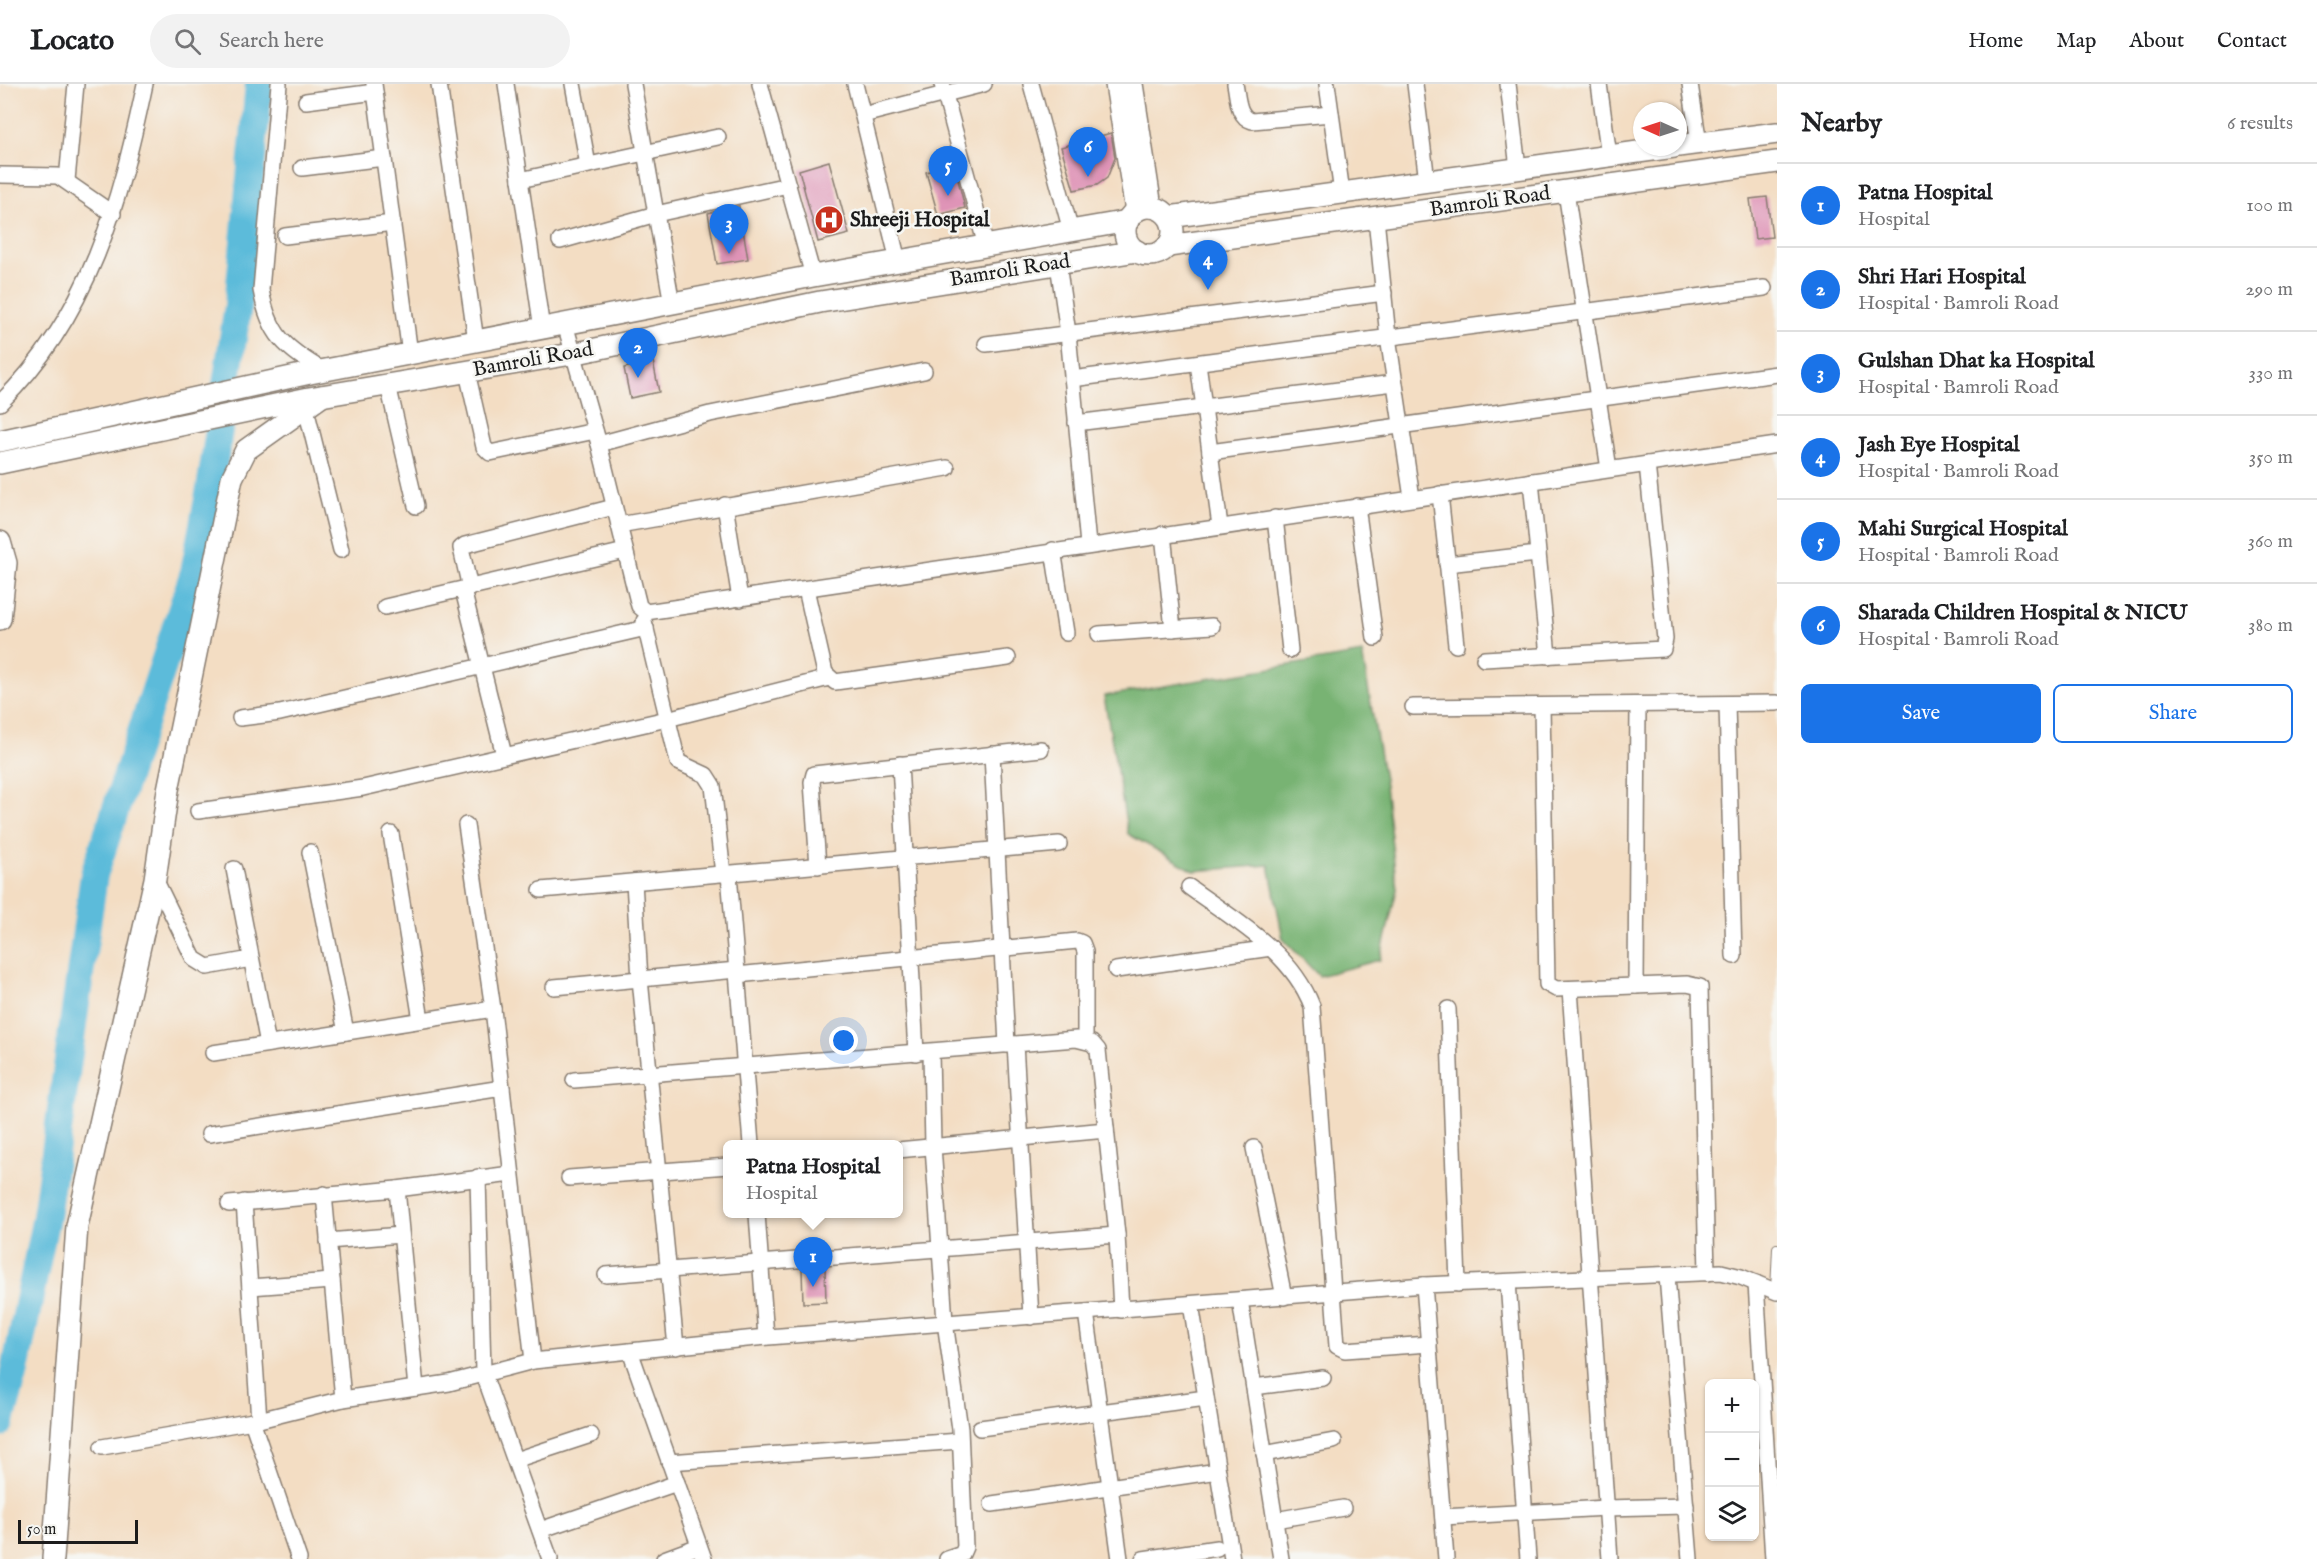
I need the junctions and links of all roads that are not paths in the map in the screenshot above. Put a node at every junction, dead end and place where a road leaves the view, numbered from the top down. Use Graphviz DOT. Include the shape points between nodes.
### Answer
graph roads {
  1 [pos="76,84"];
  2 [pos="145,84"];
  3 [pos="279,84"];
  4 [pos="439,84"];
  5 [pos="506,84"];
  6 [pos="573,84"];
  7 [pos="633,84"];
  8 [pos="760,84"];
  9 [pos="855,84"];
  10 [pos="984,84"];
  11 [pos="1031,84"];
  12 [pos="1116,84"];
  13 [pos="1132,84"];
  14 [pos="1235,84"];
  15 [pos="1327,84"];
  16 [pos="1415,84"];
  17 [pos="1508,84"];
  18 [pos="1599,84"];
  19 [pos="1690,84"];
  20 [pos="374,88"];
  21 [pos="943,89"];
  22 [pos="306,101"];
  23 [pos="1331,114"];
  24 [pos="863,115"];
  25 [pos="1687,115"];
  26 [pos="1777,133"];
  27 [pos="718,137"];
  28 [pos="1687,146"];
  29 [pos="646,152"];
  30 [pos="1633,153"];
  31 [pos="1609,156"];
  32 [pos="384,158"];
  33 [pos="1777,162"];
  34 [pos="588,165"];
  35 [pos="302,168"];
  36 [pos="1518,168"];
  37 [pos="0,175"];
  38 [pos="67,180"];
  39 [pos="520,180"];
  40 [pos="1427,181"];
  41 [pos="788,185"];
  42 [pos="1566,192"];
  43 [pos="1342,193"];
  44 [pos="113,214"];
  45 [pos="656,214"];
  46 [pos="1146,214"];
  47 [pos="1376,218"];
  48 [pos="393,223"];
  49 [pos="1071,231"];
  50 [pos="285,236"];
  51 [pos="560,241"];
  52 [pos="986,246"];
  53 [pos="1168,246"];
  54 [pos="1137,251"];
  55 [pos="898,261"];
  56 [pos="1058,264"];
  57 [pos="813,276"];
  58 [pos="1764,288"];
  59 [pos="1383,293"];
  60 [pos="672,303"];
  61 [pos="1584,312"];
  62 [pos="565,324"];
  63 [pos="542,329"];
  64 [pos="1068,333"];
  65 [pos="1388,337"];
  66 [pos="476,341"];
  67 [pos="986,344"];
  68 [pos="410,354"];
  69 [pos="572,354"];
  70 [pos="1198,363"];
  71 [pos="924,371"];
  72 [pos="317,372"];
  73 [pos="467,372"];
  74 [pos="1777,374"];
  75 [pos="1072,379"];
  76 [pos="1394,383"];
  77 [pos="388,385"];
  78 [pos="1598,399"];
  79 [pos="312,401"];
  80 [pos="0,403"];
  81 [pos="1203,407"];
  82 [pos="1076,423"];
  83 [pos="1400,426"];
  84 [pos="597,438"];
  85 [pos="0,441"];
  86 [pos="1777,445"];
  87 [pos="1210,452"];
  88 [pos="0,463"];
  89 [pos="1647,464"];
  90 [pos="946,468"];
  91 [pos="1609,469"];
  92 [pos="1531,481"];
  93 [pos="1440,494"];
  94 [pos="1412,498"];
  95 [pos="725,505"];
  96 [pos="416,506"];
  97 [pos="1357,506"];
  98 [pos="614,507"];
  99 [pos="1275,518"];
  100 [pos="619,525"];
  101 [pos="1220,526"];
  102 [pos="1163,534"];
  103 [pos="0,542"];
  104 [pos="1088,545"];
  105 [pos="341,550"];
  106 [pos="1053,550"];
  107 [pos="625,551"];
  108 [pos="1538,554"];
  109 [pos="1447,564"];
  110 [pos="806,588"];
  111 [pos="466,589"];
  112 [pos="740,599"];
  113 [pos="386,607"];
  114 [pos="641,610"];
  115 [pos="0,619"];
  116 [pos="1212,626"];
  117 [pos="646,628"];
  118 [pos="1173,629"];
  119 [pos="1066,633"];
  120 [pos="1099,634"];
  121 [pos="1375,638"];
  122 [pos="1456,645"];
  123 [pos="1290,650"];
  124 [pos="1548,656"];
  125 [pos="1008,658"];
  126 [pos="1484,658"];
  127 [pos="481,666"];
  128 [pos="829,678"];
  129 [pos="1777,703"];
  130 [pos="1727,704"];
  131 [pos="1638,705"];
  132 [pos="1542,706"];
  133 [pos="1413,707"];
  134 [pos="240,718"];
  135 [pos="667,719"];
  136 [pos="1041,749"];
  137 [pos="992,754"];
  138 [pos="504,755"];
  139 [pos="900,764"];
  140 [pos="198,812"];
  141 [pos="466,825"];
  142 [pos="391,834"];
  143 [pos="1059,844"];
  144 [pos="996,850"];
  145 [pos="310,852"];
  146 [pos="904,858"];
  147 [pos="818,866"];
  148 [pos="234,869"];
  149 [pos="726,874"];
  150 [pos="155,879"];
  151 [pos="634,882"];
  152 [pos="1189,887"];
  153 [pos="541,890"];
  154 [pos="1001,948"];
  155 [pos="1271,948"];
  156 [pos="1734,956"];
  157 [pos="909,957"];
  158 [pos="251,959"];
  159 [pos="1116,970"];
  160 [pos="737,972"];
  161 [pos="640,979"];
  162 [pos="1636,986"];
  163 [pos="554,987"];
  164 [pos="1570,989"];
  165 [pos="493,1009"];
  166 [pos="1448,1009"];
  167 [pos="421,1020"];
  168 [pos="346,1032"];
  169 [pos="1085,1040"];
  170 [pos="268,1044"];
  171 [pos="1011,1045"];
  172 [pos="213,1053"];
  173 [pos="924,1053"];
  174 [pos="745,1068"];
  175 [pos="649,1075"];
  176 [pos="574,1080"];
  177 [pos="502,1088"];
  178 [pos="1106,1130"];
  179 [pos="209,1134"];
  180 [pos="1020,1138"];
  181 [pos="751,1140"];
  182 [pos="933,1146"];
  183 [pos="1254,1148"];
  184 [pos="903,1149"];
  185 [pos="723,1166"];
  186 [pos="659,1171"];
  187 [pos="511,1174"];
  188 [pos="478,1177"];
  189 [pos="568,1178"];
  190 [pos="397,1189"];
  191 [pos="324,1194"];
  192 [pos="757,1218"];
  193 [pos="401,1235"];
  194 [pos="1117,1235"];
  195 [pos="328,1241"];
  196 [pos="1029,1242"];
  197 [pos="941,1248"];
  198 [pos="1777,1248"];
  199 [pos="760,1262"];
  200 [pos="670,1270"];
  201 [pos="1707,1273"];
  202 [pos="606,1275"];
  203 [pos="1667,1276"];
  204 [pos="1588,1279"];
  205 [pos="332,1281"];
  206 [pos="1508,1282"];
  207 [pos="1756,1283"];
  208 [pos="1458,1284"];
  209 [pos="1424,1285"];
  210 [pos="250,1287"];
  211 [pos="1776,1291"];
  212 [pos="1334,1293"];
  213 [pos="1284,1297"];
  214 [pos="1240,1300"];
  215 [pos="1191,1304"];
  216 [pos="1121,1310"];
  217 [pos="1086,1312"];
  218 [pos="1031,1317"];
  219 [pos="945,1322"];
  220 [pos="766,1337"];
  221 [pos="1429,1344"];
  222 [pos="676,1347"];
  223 [pos="630,1351"];
  224 [pos="533,1361"];
  225 [pos="483,1372"];
  226 [pos="1323,1378"];
  227 [pos="1254,1387"];
  228 [pos="416,1388"];
  229 [pos="1206,1398"];
  230 [pos="343,1399"];
  231 [pos="1100,1413"];
  232 [pos="255,1421"];
  233 [pos="980,1428"];
  234 [pos="591,1435"];
  235 [pos="960,1441"];
  236 [pos="1334,1441"];
  237 [pos="102,1447"];
  238 [pos="1264,1454"];
  239 [pos="515,1460"];
  240 [pos="669,1462"];
  241 [pos="1218,1472"];
  242 [pos="677,1483"];
  243 [pos="1110,1488"];
  244 [pos="993,1504"];
  245 [pos="1686,1506"];
  246 [pos="1343,1508"];
  247 [pos="1606,1508"];
  248 [pos="1525,1512"];
  249 [pos="1443,1517"];
  250 [pos="1275,1520"];
  251 [pos="540,1530"];
  252 [pos="1217,1548"];
  253 [pos="701,1553"];
  254 [pos="297,1558"];
  255 [pos="53,1559"];
  256 [pos="550,1559"];
  257 [pos="664,1559"];
  258 [pos="947,1559"];
  259 [pos="1120,1559"];
  260 [pos="1143,1559"];
  261 [pos="1232,1559"];
  262 [pos="1281,1559"];
  263 [pos="1446,1559"];
  264 [pos="1528,1559"];
  265 [pos="1610,1559"];
  266 [pos="1690,1559"];
  267 [pos="1773,1559"];
  1 -- 38 [label="street"];
  2 -- 44 [label="street"];
  3 -- 72 [label="street" via="261,290 266,313 282,342"];
  4 -- 66 [label="street"];
  5 -- 39 [label="street"];
  6 -- 34 [label="street"];
  7 -- 29 [label="street"];
  8 -- 41 [label="street"];
  9 -- 24 [label="street"];
  10 -- 21 [label="street"];
  11 -- 49 [label="street"];
  12 -- 46 [label="street"];
  13 -- 46 [label="street"];
  14 -- 23 [label="street" via="1241,113 1252,121"];
  15 -- 23 [label="street"];
  16 -- 40 [label="street"];
  17 -- 36 [label="street"];
  18 -- 31 [label="street"];
  19 -- 25 [label="street"];
  20 -- 22 [label="street"];
  20 -- 32 [label="street"];
  21 -- 24 [label="street"];
  21 -- 52 [label="street"];
  23 -- 43 [label="street"];
  24 -- 55 [label="street"];
  26 -- 28 [label="street, Bamroli Road"];
  27 -- 29 [label="street"];
  29 -- 34 [label="street"];
  29 -- 45 [label="street"];
  30 -- 31 [label="street, Bamroli Road"];
  31 -- 36 [label="street, Bamroli Road"];
  32 -- 35 [label="street"];
  32 -- 48 [label="street"];
  33 -- 42 [label="street, Bamroli Road"];
  34 -- 39 [label="street"];
  36 -- 40 [label="street, Bamroli Road"];
  37 -- 38 [label="street" via="50,174"];
  38 -- 44 [label="street"];
  39 -- 63 [label="street"];
  40 -- 43 [label="street, Bamroli Road"];
  41 -- 45 [label="street"];
  41 -- 57 [label="street"];
  42 -- 47 [label="street, Bamroli Road"];
  42 -- 61 [label="street"];
  43 -- 46 [label="street, Bamroli Road"];
  44 -- 80 [label="street" via="87,278 43,356"];
  45 -- 51 [label="street"];
  45 -- 60 [label="street"];
  46 -- 49 [label="street, Bamroli Road"];
  46 -- 53 [label="street" via="1173,232"];
  46 -- 54 [label="street" via="1126,237"];
  47 -- 53 [label="street, Bamroli Road"];
  47 -- 59 [label="street"];
  48 -- 50 [label="street"];
  48 -- 68 [label="street"];
  49 -- 52 [label="street, Bamroli Road"];
  52 -- 55 [label="street, Bamroli Road"];
  53 -- 54 [label="street" via="1155,254"];
  54 -- 56 [label="street, Bamroli Road"];
  55 -- 57 [label="street, Bamroli Road"];
  56 -- 64 [label="street"];
  56 -- 69 [label="street, Bamroli Road" via="820,302"];
  57 -- 60 [label="street, Bamroli Road"];
  58 -- 61 [label="street"];
  59 -- 64 [label="street"];
  59 -- 65 [label="street"];
  60 -- 62 [label="street, Bamroli Road"];
  61 -- 65 [label="street"];
  61 -- 78 [label="street"];
  62 -- 63 [label="street, Bamroli Road"];
  62 -- 69 [label="street"];
  63 -- 66 [label="street, Bamroli Road"];
  64 -- 67 [label="street"];
  64 -- 75 [label="street"];
  65 -- 70 [label="street"];
  65 -- 76 [label="street"];
  66 -- 68 [label="street, Bamroli Road"];
  68 -- 72 [label="street, Bamroli Road"];
  69 -- 73 [label="street, Bamroli Road"];
  69 -- 84 [label="street"];
  70 -- 75 [label="street"];
  70 -- 81 [label="street"];
  71 -- 84 [label="street"];
  72 -- 85 [label="street, Bamroli Road"];
  73 -- 77 [label="street, Bamroli Road"];
  73 -- 84 [label="street" via="484,447 490,453"];
  74 -- 78 [label="street"];
  75 -- 82 [label="street"];
  76 -- 81 [label="street"];
  76 -- 83 [label="street"];
  77 -- 79 [label="street, Bamroli Road"];
  77 -- 96 [label="street"];
  78 -- 83 [label="street"];
  78 -- 91 [label="street"];
  79 -- 88 [label="street, Bamroli Road"];
  79 -- 105 [label="street"];
  79 -- 150 [label="street" via="246,450 232,478 168,790"];
  81 -- 82 [label="street"];
  81 -- 87 [label="street"];
  82 -- 104 [label="street"];
  83 -- 87 [label="street"];
  83 -- 94 [label="street"];
  84 -- 98 [label="street"];
  86 -- 89 [label="street"];
  87 -- 101 [label="street"];
  89 -- 91 [label="street"];
  89 -- 124 [label="street" via="1665,644 1658,650"];
  90 -- 95 [label="street"];
  91 -- 92 [label="street"];
  92 -- 93 [label="street"];
  92 -- 108 [label="street"];
  93 -- 94 [label="street"];
  93 -- 109 [label="street"];
  94 -- 97 [label="street"];
  95 -- 100 [label="street"];
  95 -- 112 [label="street"];
  97 -- 99 [label="street"];
  97 -- 121 [label="street"];
  98 -- 100 [label="street"];
  98 -- 111 [label="street" via="465,545 461,556"];
  99 -- 101 [label="street"];
  99 -- 123 [label="street"];
  100 -- 107 [label="street"];
  101 -- 102 [label="street"];
  102 -- 104 [label="street"];
  102 -- 118 [label="street"];
  103 -- 115 [label="street" via="6,563"];
  104 -- 106 [label="street"];
  106 -- 110 [label="street"];
  106 -- 119 [label="street"];
  107 -- 111 [label="street"];
  107 -- 114 [label="street"];
  108 -- 109 [label="street"];
  108 -- 124 [label="street"];
  109 -- 122 [label="street"];
  110 -- 112 [label="street"];
  110 -- 128 [label="street"];
  111 -- 113 [label="street"];
  111 -- 127 [label="street"];
  112 -- 114 [label="street" via="653,612"];
  114 -- 117 [label="street"];
  116 -- 118 [label="street"];
  117 -- 127 [label="street"];
  117 -- 135 [label="street"];
  118 -- 120 [label="street"];
  124 -- 126 [label="street"];
  125 -- 128 [label="street" via="842,682"];
  127 -- 134 [label="street" via="280,713"];
  127 -- 138 [label="street"];
  128 -- 135 [label="street"];
  129 -- 130 [label="street"];
  130 -- 131 [label="street"];
  130 -- 156 [label="street"];
  131 -- 132 [label="street"];
  131 -- 162 [label="street"];
  132 -- 133 [label="street"];
  132 -- 164 [label="street" via="1546,980 1550,987"];
  135 -- 138 [label="street"];
  135 -- 149 [label="street" via="678,762 706,775 713,786"];
  136 -- 137 [label="street"];
  137 -- 139 [label="street"];
  137 -- 144 [label="street"];
  138 -- 140 [label="street" via="363,788"];
  139 -- 146 [label="street"];
  139 -- 147 [label="street" via="814,774"];
  141 -- 165 [label="street"];
  142 -- 167 [label="street"];
  143 -- 144 [label="street"];
  144 -- 146 [label="street"];
  144 -- 154 [label="street"];
  145 -- 168 [label="street"];
  146 -- 147 [label="street"];
  146 -- 157 [label="street"];
  147 -- 149 [label="street"];
  148 -- 158 [label="street"];
  149 -- 151 [label="street"];
  149 -- 160 [label="street"];
  150 -- 158 [label="street" via="200,965"];
  150 -- 255 [label="street" via="77,1226"];
  151 -- 153 [label="street"];
  151 -- 161 [label="street"];
  152 -- 155 [label="street"];
  154 -- 157 [label="street"];
  154 -- 169 [label="street" via="1068,940 1082,943"];
  154 -- 171 [label="street"];
  155 -- 159 [label="street"];
  155 -- 212 [label="street" via="1312,1006"];
  157 -- 160 [label="street"];
  157 -- 173 [label="street"];
  158 -- 170 [label="street"];
  160 -- 161 [label="street"];
  160 -- 174 [label="street"];
  161 -- 163 [label="street"];
  161 -- 175 [label="street"];
  162 -- 164 [label="street"];
  162 -- 201 [label="street" via="1700,987"];
  164 -- 204 [label="street"];
  165 -- 167 [label="street"];
  165 -- 177 [label="street"];
  166 -- 208 [label="street"];
  167 -- 168 [label="street"];
  168 -- 170 [label="street"];
  169 -- 171 [label="street"];
  169 -- 178 [label="street" via="1098,1050"];
  170 -- 172 [label="street"];
  171 -- 173 [label="street"];
  171 -- 180 [label="street"];
  173 -- 174 [label="street"];
  173 -- 182 [label="street"];
  174 -- 175 [label="street"];
  174 -- 181 [label="street"];
  175 -- 176 [label="street"];
  175 -- 186 [label="street"];
  177 -- 179 [label="street"];
  177 -- 187 [label="street"];
  178 -- 180 [label="street"];
  178 -- 194 [label="street"];
  180 -- 182 [label="street"];
  180 -- 196 [label="street"];
  182 -- 184 [label="street"];
  182 -- 197 [label="street"];
  183 -- 213 [label="street"];
  185 -- 186 [label="street"];
  186 -- 189 [label="street"];
  186 -- 200 [label="street"];
  187 -- 188 [label="street"];
  187 -- 224 [label="street"];
  188 -- 190 [label="street"];
  188 -- 225 [label="street"];
  190 -- 191 [label="street"];
  190 -- 193 [label="street"];
  191 -- 195 [label="street"];
  191 -- 210 [label="street" via="236,1203"];
  192 -- 199 [label="street"];
  193 -- 195 [label="street"];
  193 -- 228 [label="street"];
  194 -- 196 [label="street"];
  194 -- 216 [label="street"];
  195 -- 205 [label="street"];
  196 -- 197 [label="street"];
  196 -- 218 [label="street"];
  197 -- 199 [label="street"];
  197 -- 219 [label="street"];
  198 -- 211 [label="lane"];
  199 -- 200 [label="street"];
  199 -- 220 [label="street"];
  200 -- 202 [label="street"];
  200 -- 222 [label="street"];
  201 -- 203 [label="street"];
  201 -- 207 [label="street" via="1730,1274"];
  203 -- 204 [label="street"];
  203 -- 245 [label="street"];
  204 -- 206 [label="street"];
  204 -- 247 [label="street"];
  205 -- 210 [label="street"];
  205 -- 230 [label="street"];
  206 -- 208 [label="street"];
  206 -- 248 [label="street"];
  207 -- 211 [label="street"];
  207 -- 267 [label="street"];
  208 -- 209 [label="street"];
  209 -- 212 [label="street"];
  209 -- 221 [label="street"];
  210 -- 232 [label="street"];
  212 -- 213 [label="street"];
  212 -- 221 [label="street" via="1336,1342 1340,1349"];
  213 -- 214 [label="street"];
  214 -- 215 [label="street"];
  214 -- 227 [label="street"];
  215 -- 216 [label="street"];
  215 -- 229 [label="street"];
  216 -- 217 [label="street"];
  217 -- 218 [label="street"];
  217 -- 231 [label="street"];
  218 -- 219 [label="street"];
  219 -- 220 [label="street"];
  219 -- 235 [label="street"];
  220 -- 222 [label="street"];
  221 -- 249 [label="street"];
  222 -- 223 [label="street"];
  223 -- 224 [label="street"];
  223 -- 240 [label="street"];
  224 -- 225 [label="street"];
  225 -- 228 [label="street"];
  225 -- 239 [label="street"];
  226 -- 227 [label="street"];
  227 -- 238 [label="street"];
  228 -- 230 [label="street"];
  229 -- 231 [label="street"];
  229 -- 241 [label="street"];
  230 -- 232 [label="street"];
  231 -- 233 [label="street"];
  231 -- 243 [label="street"];
  232 -- 237 [label="street"];
  232 -- 254 [label="street"];
  234 -- 239 [label="street"];
  235 -- 240 [label="street"];
  235 -- 258 [label="street" via="965,1547 962,1554"];
  236 -- 238 [label="street"];
  238 -- 250 [label="street"];
  239 -- 251 [label="street"];
  240 -- 242 [label="street"];
  241 -- 243 [label="street"];
  241 -- 261 [label="street"];
  242 -- 251 [label="street"];
  242 -- 253 [label="street"];
  243 -- 244 [label="street"];
  243 -- 259 [label="street"];
  245 -- 247 [label="street"];
  245 -- 266 [label="street"];
  246 -- 250 [label="street"];
  247 -- 248 [label="street"];
  247 -- 265 [label="street"];
  248 -- 249 [label="street"];
  248 -- 264 [label="street"];
  249 -- 263 [label="street"];
  250 -- 262 [label="street"];
  251 -- 256 [label="street"];
  252 -- 260 [label="street"];
  253 -- 257 [label="street"];
}
